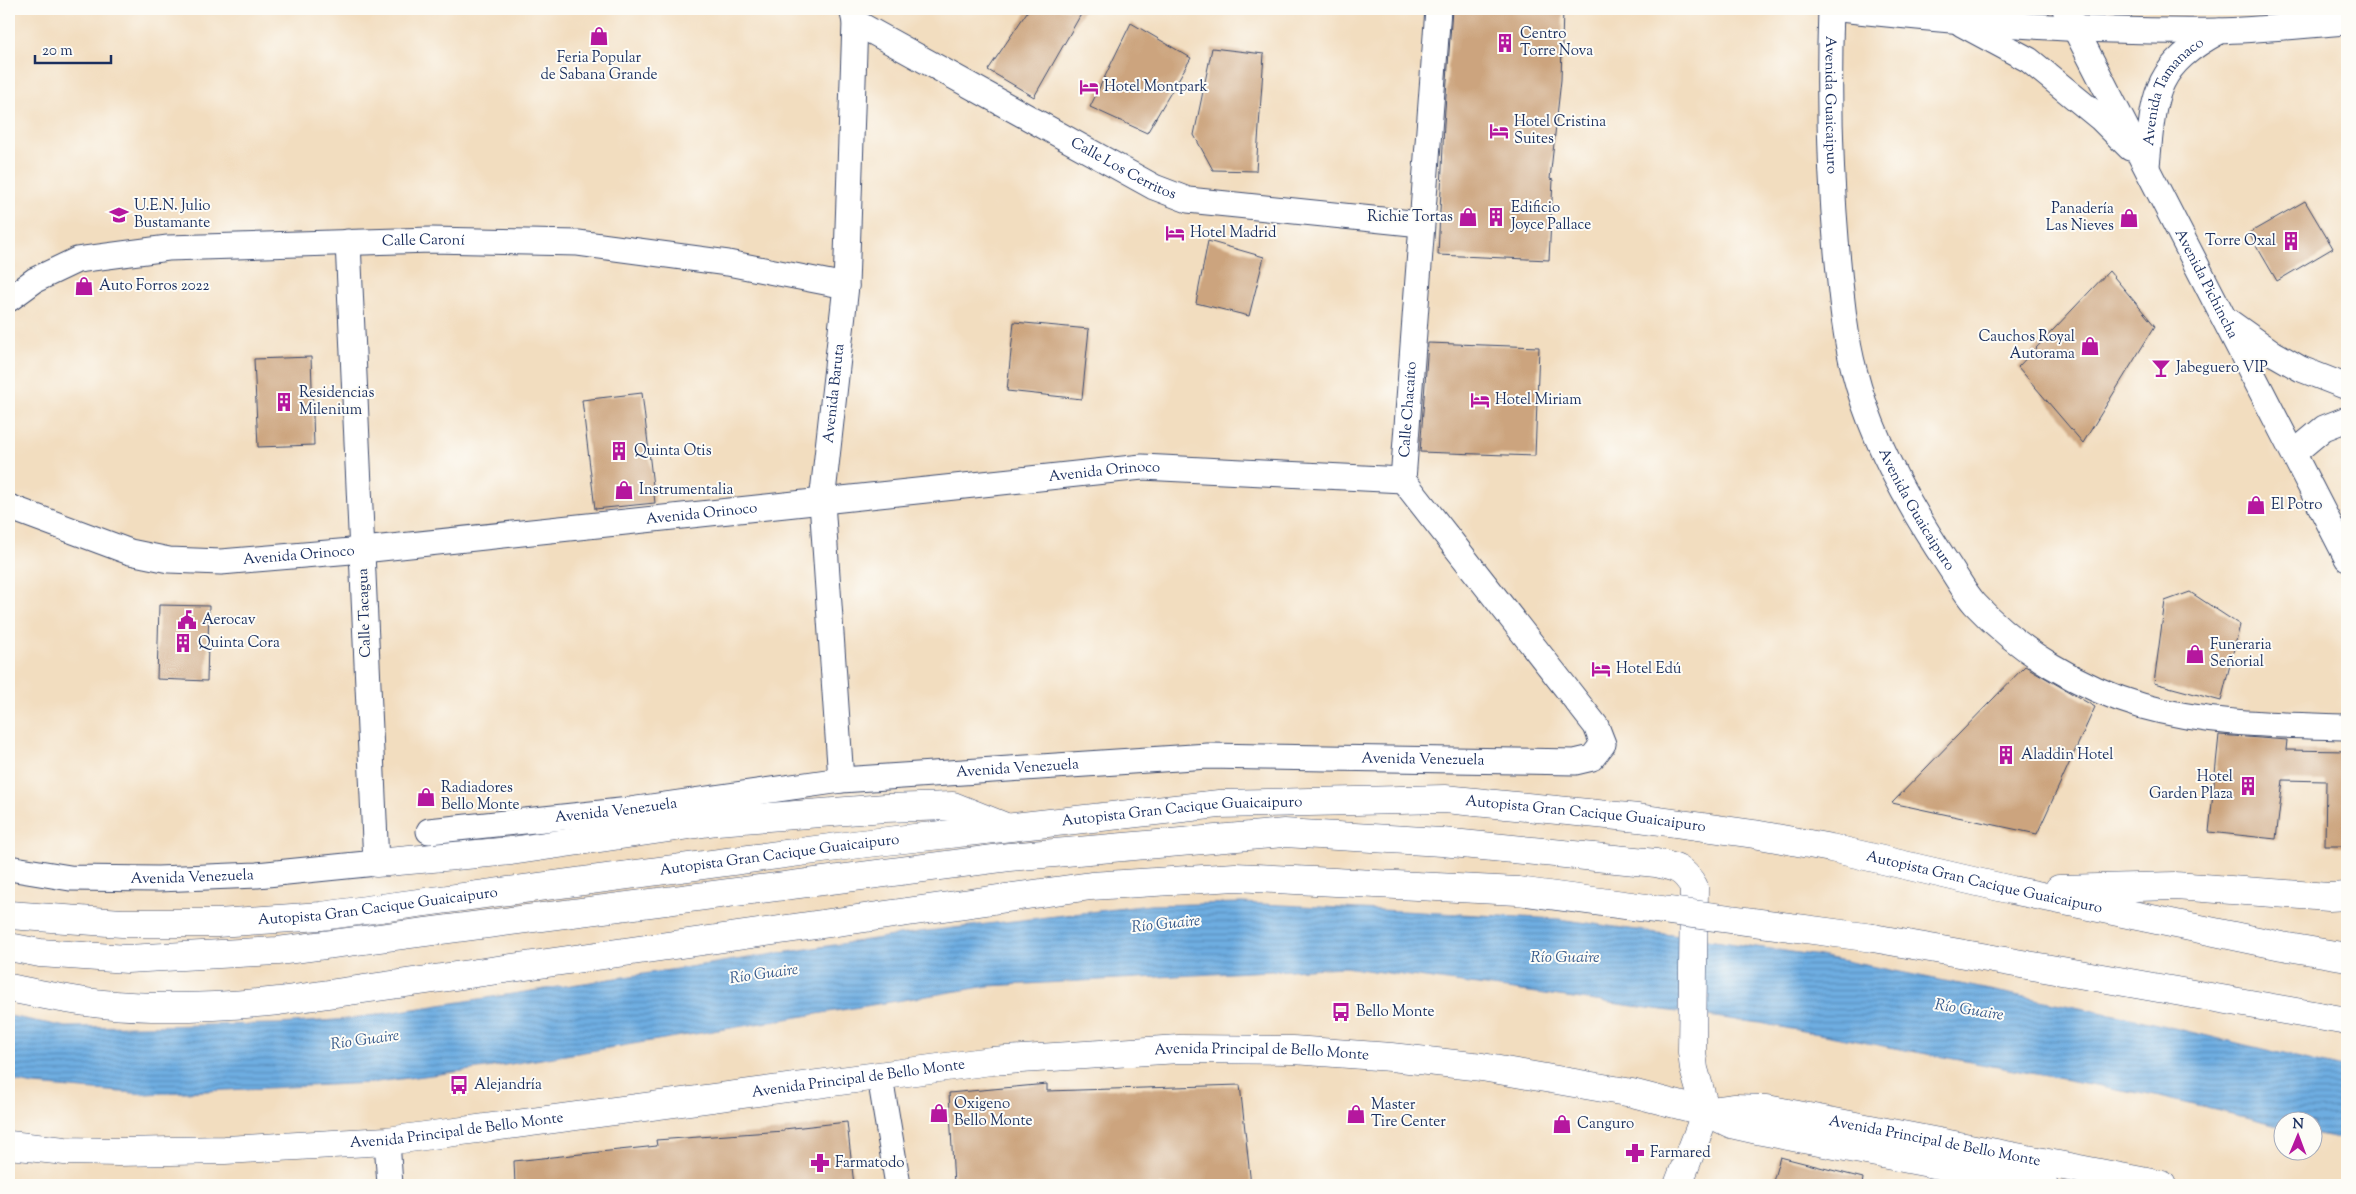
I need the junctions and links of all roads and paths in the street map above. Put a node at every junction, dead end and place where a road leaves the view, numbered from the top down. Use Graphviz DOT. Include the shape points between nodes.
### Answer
graph roads {
  1 [pos="1438,9"];
  2 [pos="1831,9"];
  3 [pos="1840,9"];
  4 [pos="1983,9"];
  5 [pos="854,15"];
  6 [pos="2070,19"];
  7 [pos="1958,22"];
  8 [pos="2347,22"];
  9 [pos="2220,31"];
  10 [pos="2147,166"];
  11 [pos="1421,224"];
  12 [pos="348,242"];
  13 [pos="846,286"];
  14 [pos="9,299"];
  15 [pos="2224,318"];
  16 [pos="2347,387"];
  17 [pos="2347,419"];
  18 [pos="2294,453"];
  19 [pos="1403,480"];
  20 [pos="822,502"];
  21 [pos="9,507"];
  22 [pos="363,550"];
  23 [pos="2347,558"];
  24 [pos="2347,726"];
  25 [pos="1603,744"];
  26 [pos="840,780"];
  27 [pos="1004,827"];
  28 [pos="429,832"];
  29 [pos="376,863"];
  30 [pos="9,868"];
  31 [pos="2012,890"];
  32 [pos="2347,896"];
  33 [pos="9,915"];
  34 [pos="9,947"];
  35 [pos="2347,957"];
  36 [pos="9,988"];
  37 [pos="2347,1021"];
  38 [pos="880,1077"];
  39 [pos="1706,1112"];
  40 [pos="387,1141"];
  41 [pos="9,1145"];
  42 [pos="390,1185"];
  43 [pos="898,1185"];
  44 [pos="1678,1185"];
  45 [pos="2044,1185"];
  46 [pos="2162,1185"];
  1 -- 11 [label="street, Calle Chacaíto"];
  2 -- 24 [label="street, Avenida Guaicaipuro" via="1832,191 1843,318 1854,371 1869,417 1911,505 1974,603 2012,637 2055,668 2139,705 2223,723"];
  3 -- 7 [label="street, Avenida Tamanaco"];
  4 -- 7 [label="street"];
  5 -- 11 [label="street, Calle Los Cerritos" via="1154,187 1188,200"];
  5 -- 13 [label="street, Avenida Baruta"];
  6 -- 7 [label="street, Avenida Tamanaco"];
  6 -- 9 [label="street, Avenida Tamanaco"];
  6 -- 10 [label="street, Avenida Pichincha"];
  7 -- 10 [label="street" via="2029,60 2100,118"];
  8 -- 9 [label="street, Avenida Tamanaco"];
  9 -- 10 [label="street, Avenida Tamanaco" via="2192,47 2172,64 2163,79 2153,111"];
  10 -- 15 [label="street, Avenida Pichincha"];
  11 -- 19 [label="street, Calle Chacaíto"];
  12 -- 13 [label="street, Calle Caroní" via="578,243 728,263"];
  12 -- 14 [label="street, Calle Caroní" via="168,248 77,260 35,280"];
  12 -- 22 [label="street, Calle Tacagua"];
  13 -- 20 [label="street, Avenida Baruta"];
  15 -- 16 [label="street" via="2301,369"];
  15 -- 18 [label="street, Avenida Pichincha"];
  17 -- 18 [label="street" via="2324,428"];
  18 -- 23 [label="street, Avenida Pichincha"];
  19 -- 20 [label="street, Avenida Orinoco" via="1142,467"];
  19 -- 25 [label="street, Calle Chacaíto" via="1596,726"];
  20 -- 22 [label="street, Avenida Orinoco"];
  20 -- 26 [label="street, Avenida Baruta"];
  21 -- 22 [label="street, Avenida Orinoco" via="130,552 169,560 221,562"];
  22 -- 29 [label="street, Calle Tacagua"];
  25 -- 26 [label="street, Avenida Venezuela" via="1592,758 1575,762 1208,756"];
  26 -- 28 [label="street, Avenida Venezuela" via="630,810"];
  27 -- 29 [label="main road" via="953,806 885,808 717,821 511,851"];
  27 -- 31 [label="main road, Autopista Gran Cacique Guaicaipuro" via="1219,804 1445,799 1638,818 1754,834 1831,848"];
  27 -- 33 [label="main road, Autopista Gran Cacique Guaicaipuro" via="321,916 217,923 122,923"];
  29 -- 30 [label="street, Avenida Venezuela" via="257,875 158,879 70,878"];
  31 -- 32 [label="main road" via="2175,886"];
  31 -- 35 [label="main road, Autopista Gran Cacique Guaicaipuro"];
  34 -- 39 [label="main road" via="40,953 128,959 278,951 1010,857 1284,832 1442,842 1656,863 1673,866 1687,874 1694,887 1692,1052"];
  36 -- 37 [label="main road, bridge" via="102,1004 227,1006 1091,886 1235,877 1518,891 1873,938"];
  38 -- 39 [label="main road, Avenida Principal de Bello Monte" via="990,1061 1071,1055 1179,1050 1293,1050 1482,1066 1632,1093"];
  38 -- 40 [label="main road, Avenida Principal de Bello Monte"];
  38 -- 43 [label="street"];
  39 -- 44 [label="main road"];
  39 -- 45 [label="main road, Avenida Principal de Bello Monte" via="1731,1124"];
  39 -- 46 [label="main road, Avenida Principal de Bello Monte" via="1767,1108"];
  40 -- 41 [label="main road, Avenida Principal de Bello Monte" via="118,1152"];
  40 -- 42 [label="street"];
}
